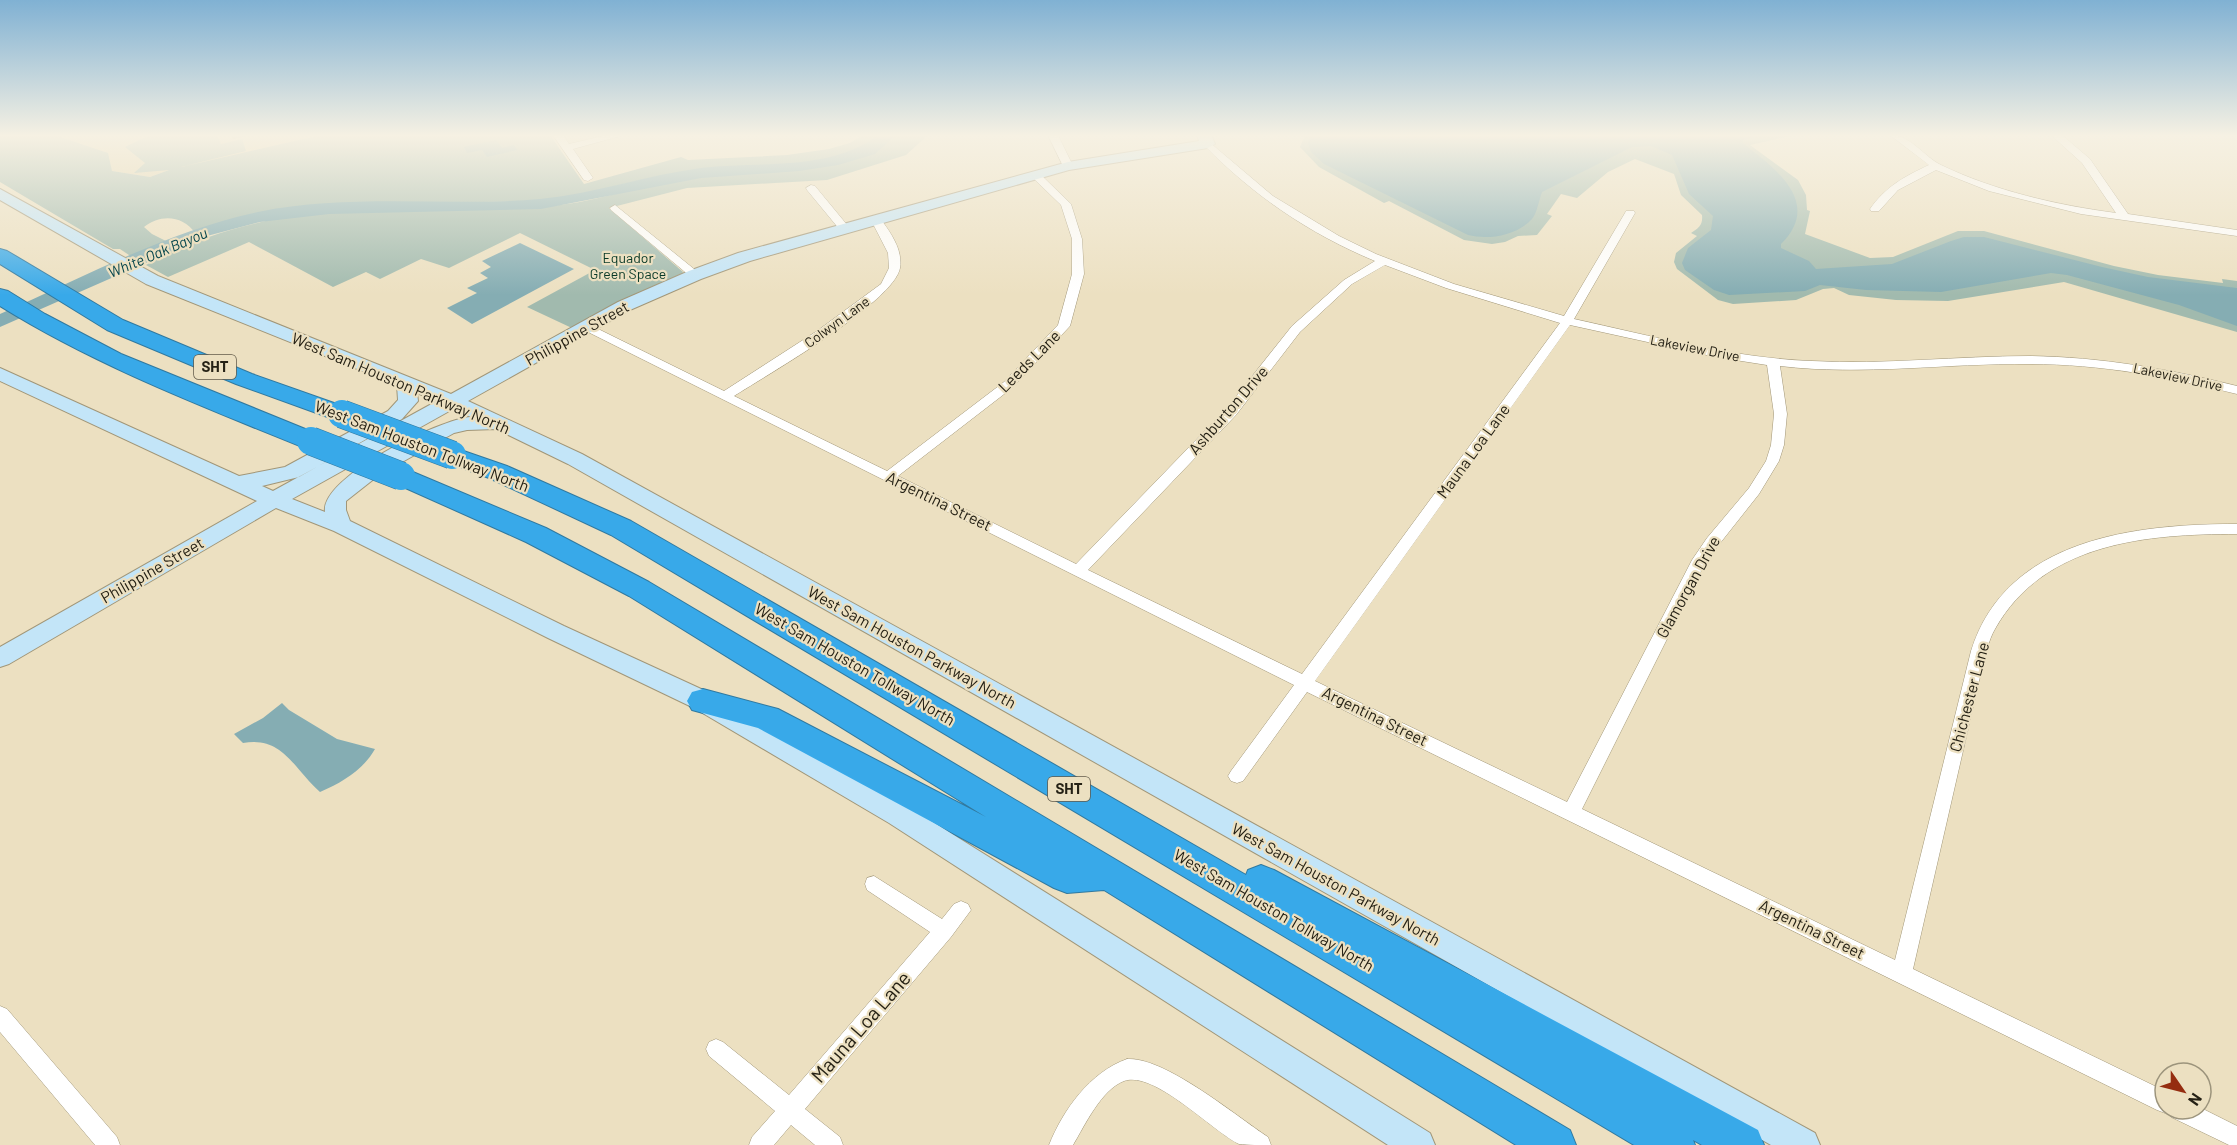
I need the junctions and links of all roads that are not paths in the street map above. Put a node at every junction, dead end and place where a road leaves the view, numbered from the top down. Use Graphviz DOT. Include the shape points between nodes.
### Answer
graph roads {
  1 [pos="811,188"];
  2 [pos="988,188"];
  3 [pos="1049,188"];
  4 [pos="1259,188"];
  5 [pos="1892,188"];
  6 [pos="1992,188"];
  7 [pos="2104,188"];
  8 [pos="0,194"];
  9 [pos="615,208"];
  10 [pos="1875,209"];
  11 [pos="1630,213"];
  12 [pos="2124,218"];
  13 [pos="876,220"];
  14 [pos="844,228"];
  15 [pos="2237,233"];
  16 [pos="0,255"];
  17 [pos="1385,260"];
  18 [pos="695,275"];
  19 [pos="2,297"];
  20 [pos="1567,321"];
  21 [pos="586,328"];
  22 [pos="1773,363"];
  23 [pos="0,374"];
  24 [pos="406,383"];
  25 [pos="2237,390"];
  26 [pos="725,396"];
  27 [pos="453,401"];
  28 [pos="500,423"];
  29 [pos="889,476"];
  30 [pos="237,483"];
  31 [pos="274,500"];
  32 [pos="342,526"];
  33 [pos="2237,529"];
  34 [pos="1079,570"];
  35 [pos="0,658"];
  36 [pos="1305,683"];
  37 [pos="704,701"];
  38 [pos="1237,776"];
  39 [pos="1068,789"];
  40 [pos="1572,811"];
  41 [pos="1109,874"];
  42 [pos="874,884"];
  43 [pos="961,910"];
  44 [pos="944,931"];
  45 [pos="1902,973"];
  46 [pos="0,1016"];
  47 [pos="716,1049"];
  48 [pos="2153,1096"];
  49 [pos="789,1111"];
  50 [pos="2204,1121"];
  51 [pos="2237,1137"];
  52 [pos="109,1145"];
  53 [pos="760,1145"];
  54 [pos="832,1145"];
  55 [pos="1060,1145"];
  56 [pos="1260,1145"];
  57 [pos="1418,1145"];
  58 [pos="1555,1145"];
  59 [pos="1674,1145"];
  60 [pos="1743,1145"];
  61 [pos="1803,1145"];
  1 -- 14 [label="street"];
  2 -- 13 [label="main road, Philippine Street"];
  3 -- 29 [label="street, Leeds Lane" via="1066,204 1077,239 1078,274 1064,326 1008,385"];
  4 -- 17 [label="street, Lakeview Drive" via="1325,232"];
  5 -- 10 [label="street"];
  6 -- 12 [label="street"];
  7 -- 12 [label="street"];
  8 -- 24 [label="main road, West Sam Houston Parkway North" via="152,280"];
  9 -- 18 [label="street"];
  11 -- 20 [label="street, Mauna Loa Lane"];
  12 -- 15 [label="street"];
  13 -- 14 [label="main road, Philippine Street"];
  13 -- 26 [label="street, Colwyn Lane" via="890,240 894,257 892,274 877,293 820,336"];
  14 -- 18 [label="main road, Philippine Street"];
  16 -- 39 [label="highway, West Sam Houston Tollway North / SHT, bridge" via="115,325 244,379 498,472 621,528"];
  17 -- 20 [label="street, Lakeview Drive" via="1489,299"];
  17 -- 34 [label="street, Ashburton Drive" via="1348,282 1296,329 1231,412"];
  18 -- 21 [label="main road, Philippine Street" via="624,306"];
  19 -- 41 [label="highway, SHT, bridge" via="46,326 130,368 501,519 631,585"];
  20 -- 22 [label="street, Lakeview Drive"];
  20 -- 36 [label="street, Mauna Loa Lane"];
  21 -- 26 [label="street, Argentina Street"];
  21 -- 27 [label="main road, Philippine Street"];
  22 -- 25 [label="street, Lakeview Drive" via="1847,367 2065,361 2160,372"];
  22 -- 40 [label="street, Glamorgan Drive" via="1782,414 1776,454 1756,490 1699,560"];
  23 -- 30 [label="main road"];
  24 -- 27 [label="main road, West Sam Houston Parkway North"];
  24 -- 30 [label="main road" via="408,401 395,415 292,472"];
  26 -- 29 [label="street, Argentina Street"];
  27 -- 28 [label="main road, West Sam Houston Parkway North"];
  27 -- 31 [label="main road, Philippine Street"];
  28 -- 32 [label="main road" via="460,424 441,430 349,484 336,498 335,509"];
  28 -- 61 [label="main road, West Sam Houston Parkway North" via="575,459"];
  29 -- 34 [label="street, Argentina Street"];
  30 -- 31 [label="main road"];
  31 -- 32 [label="main road"];
  31 -- 35 [label="main road, Philippine Street"];
  32 -- 37 [label="main road"];
  33 -- 45 [label="street, Chichester Lane" via="2160,531 2110,540 2055,559 2026,578 2008,597 1987,627 1974,668"];
  34 -- 36 [label="street, Argentina Street"];
  36 -- 38 [label="street, Mauna Loa Lane"];
  36 -- 40 [label="street, Argentina Street"];
  37 -- 41 [label="highway" via="767,718 1067,877"];
  37 -- 57 [label="main road" via="899,815"];
  39 -- 59 [label="highway, West Sam Houston Tollway North / SHT"];
  39 -- 60 [label="highway" via="1240,869"];
  40 -- 45 [label="street, Argentina Street"];
  41 -- 58 [label="highway, SHT"];
  42 -- 44 [label="street"];
  43 -- 44 [label="street, Mauna Loa Lane"];
  44 -- 49 [label="street, Mauna Loa Lane"];
  45 -- 48 [label="street, Argentina Street"];
  46 -- 52 [label="street"];
  47 -- 49 [label="street"];
  49 -- 53 [label="street, Mauna Loa Lane"];
  49 -- 54 [label="street"];
  50 -- 51 [label="street"];
  55 -- 56 [label="street" via="1097,1090 1111,1076 1127,1070 1163,1079"];
}
